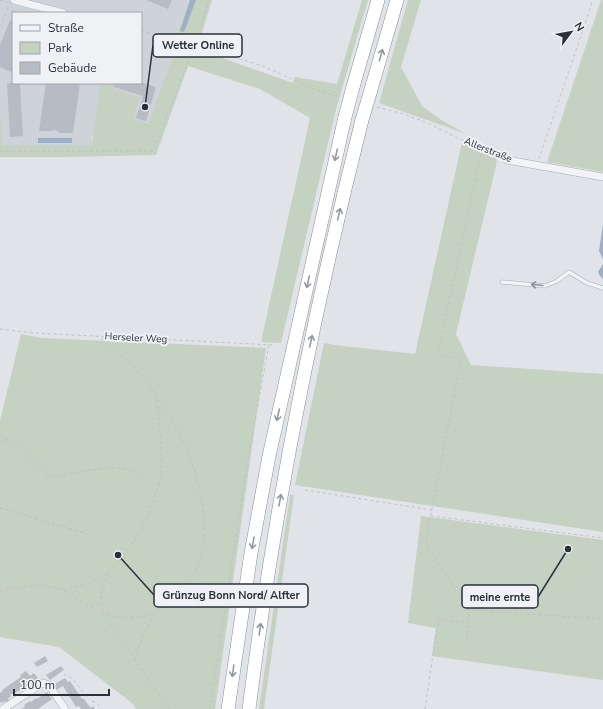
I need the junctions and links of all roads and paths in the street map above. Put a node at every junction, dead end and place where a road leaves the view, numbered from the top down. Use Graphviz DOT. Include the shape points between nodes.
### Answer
graph roads {
  1 [pos="209,0"];
  2 [pos="378,0"];
  3 [pos="397,0"];
  4 [pos="593,0"];
  5 [pos="12,1"];
  6 [pos="60,12"];
  7 [pos="0,27"];
  8 [pos="142,31"];
  9 [pos="194,45"];
  10 [pos="340,97"];
  11 [pos="377,107"];
  12 [pos="482,149"];
  13 [pos="0,151"];
  14 [pos="507,160"];
  15 [pos="538,165"];
  16 [pos="603,177"];
  17 [pos="502,282"];
  18 [pos="603,288"];
  19 [pos="0,329"];
  20 [pos="100,337"];
  21 [pos="269,344"];
  22 [pos="273,344"];
  23 [pos="156,395"];
  24 [pos="0,442"];
  25 [pos="141,478"];
  26 [pos="305,490"];
  27 [pos="0,508"];
  28 [pos="432,510"];
  29 [pos="431,516"];
  30 [pos="88,534"];
  31 [pos="603,538"];
  32 [pos="107,572"];
  33 [pos="63,590"];
  34 [pos="0,591"];
  35 [pos="469,610"];
  36 [pos="154,613"];
  37 [pos="103,614"];
  38 [pos="603,619"];
  39 [pos="468,622"];
  40 [pos="467,640"];
  41 [pos="135,661"];
  42 [pos="64,674"];
  43 [pos="88,697"];
  44 [pos="92,701"];
  45 [pos="3,709"];
  46 [pos="65,709"];
  47 [pos="101,709"];
  48 [pos="169,709"];
  49 [pos="210,709"];
  50 [pos="228,709"];
  51 [pos="249,709"];
  52 [pos="425,709"];
  1 -- 9 [label="path"];
  2 -- 50 [label="highway, one-way, bridge" via="345,117 269,456 251,552"];
  51 -- 3 [label="highway, one-way, bridge" via="269,558 302,379 346,183"];
  4 -- 15 [label="path"];
  5 -- 6 [label="street"];
  5 -- 7 [label="path"];
  8 -- 9 [label="path"];
  9 -- 10 [label="path" via="263,66 316,90"];
  9 -- 13 [label="path" via="153,150"];
  11 -- 12 [label="path, Allerstraße" via="428,123"];
  12 -- 14 [label="path, Allerstraße"];
  12 -- 28 [label="path" via="438,353 440,356 460,358 461,361"];
  14 -- 15 [label="street, Allerstraße"];
  15 -- 16 [label="street, Allerstraße"];
  18 -- 17 [label="lane, one-way" via="587,283 569,272 545,286"];
  19 -- 20 [label="path, Herseler Weg"];
  20 -- 21 [label="path, Herseler Weg"];
  20 -- 23 [label="path" via="133,366"];
  21 -- 22 [label="path, Herseler Weg"];
  21 -- 49 [label="path" via="246,471"];
  23 -- 32 [label="path" via="162,442 161,476 137,538"];
  23 -- 36 [label="path" via="178,430 192,464 201,494 204,526 201,556 187,587"];
  24 -- 25 [label="path" via="5,439 13,442 53,476 127,469"];
  26 -- 28 [label="path"];
  27 -- 30 [label="path"];
  28 -- 29 [label="path"];
  29 -- 31 [label="path"];
  29 -- 35 [label="path" via="427,546"];
  32 -- 33 [label="path" via="86,585"];
  32 -- 37 [label="path" via="101,596"];
  33 -- 34 [label="path" via="35,586"];
  33 -- 37 [label="path"];
  35 -- 38 [label="path"];
  35 -- 39 [label="path"];
  36 -- 37 [label="path" via="128,618"];
  36 -- 41 [label="path" via="137,649"];
  37 -- 41 [label="path"];
  39 -- 40 [label="path"];
  39 -- 52 [label="path" via="438,620"];
  41 -- 48 [label="path"];
  42 -- 43 [label="path"];
  44 -- 47 [label="path"];
  45 -- 46 [label="street" via="43,683 49,685"];
}
